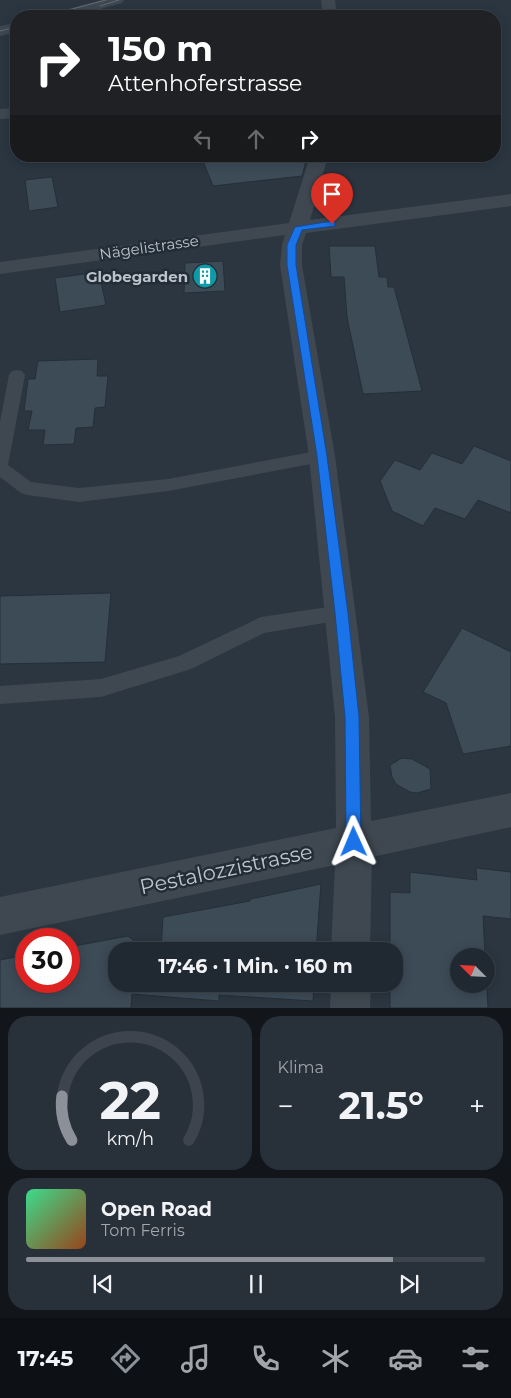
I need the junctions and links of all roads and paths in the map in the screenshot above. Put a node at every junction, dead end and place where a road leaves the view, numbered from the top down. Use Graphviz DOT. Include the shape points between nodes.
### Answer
graph roads {
  1 [pos="117,0"];
  2 [pos="81,10"];
  3 [pos="317,162"];
  4 [pos="511,200"];
  5 [pos="298,228"];
  6 [pos="0,268"];
  7 [pos="17,376"];
  8 [pos="322,456"];
  9 [pos="0,466"];
  10 [pos="342,613"];
  11 [pos="0,695"];
  12 [pos="511,810"];
  13 [pos="354,842"];
  14 [pos="0,916"];
  15 [pos="352,942"];
  16 [pos="351,992"];
  17 [pos="350,1008"];
  1 -- 2 [label="street"];
  3 -- 5 [label="street"];
  4 -- 5 [label="street, Nägelistrasse"];
  5 -- 6 [label="street, Nägelistrasse"];
  5 -- 8 [label="street" via="292,245 291,265"];
  7 -- 9 [label="lane"];
  8 -- 9 [label="lane" via="168,485 79,495 27,488"];
  8 -- 10 [label="street"];
  10 -- 11 [label="lane" via="261,626 184,663 100,688"];
  10 -- 13 [label="street" via="352,717"];
  12 -- 13 [label="street, Pestalozzistrasse"];
  13 -- 14 [label="street, Pestalozzistrasse"];
  13 -- 15 [label="street"];
  16 -- 17 [label="street"];
}
